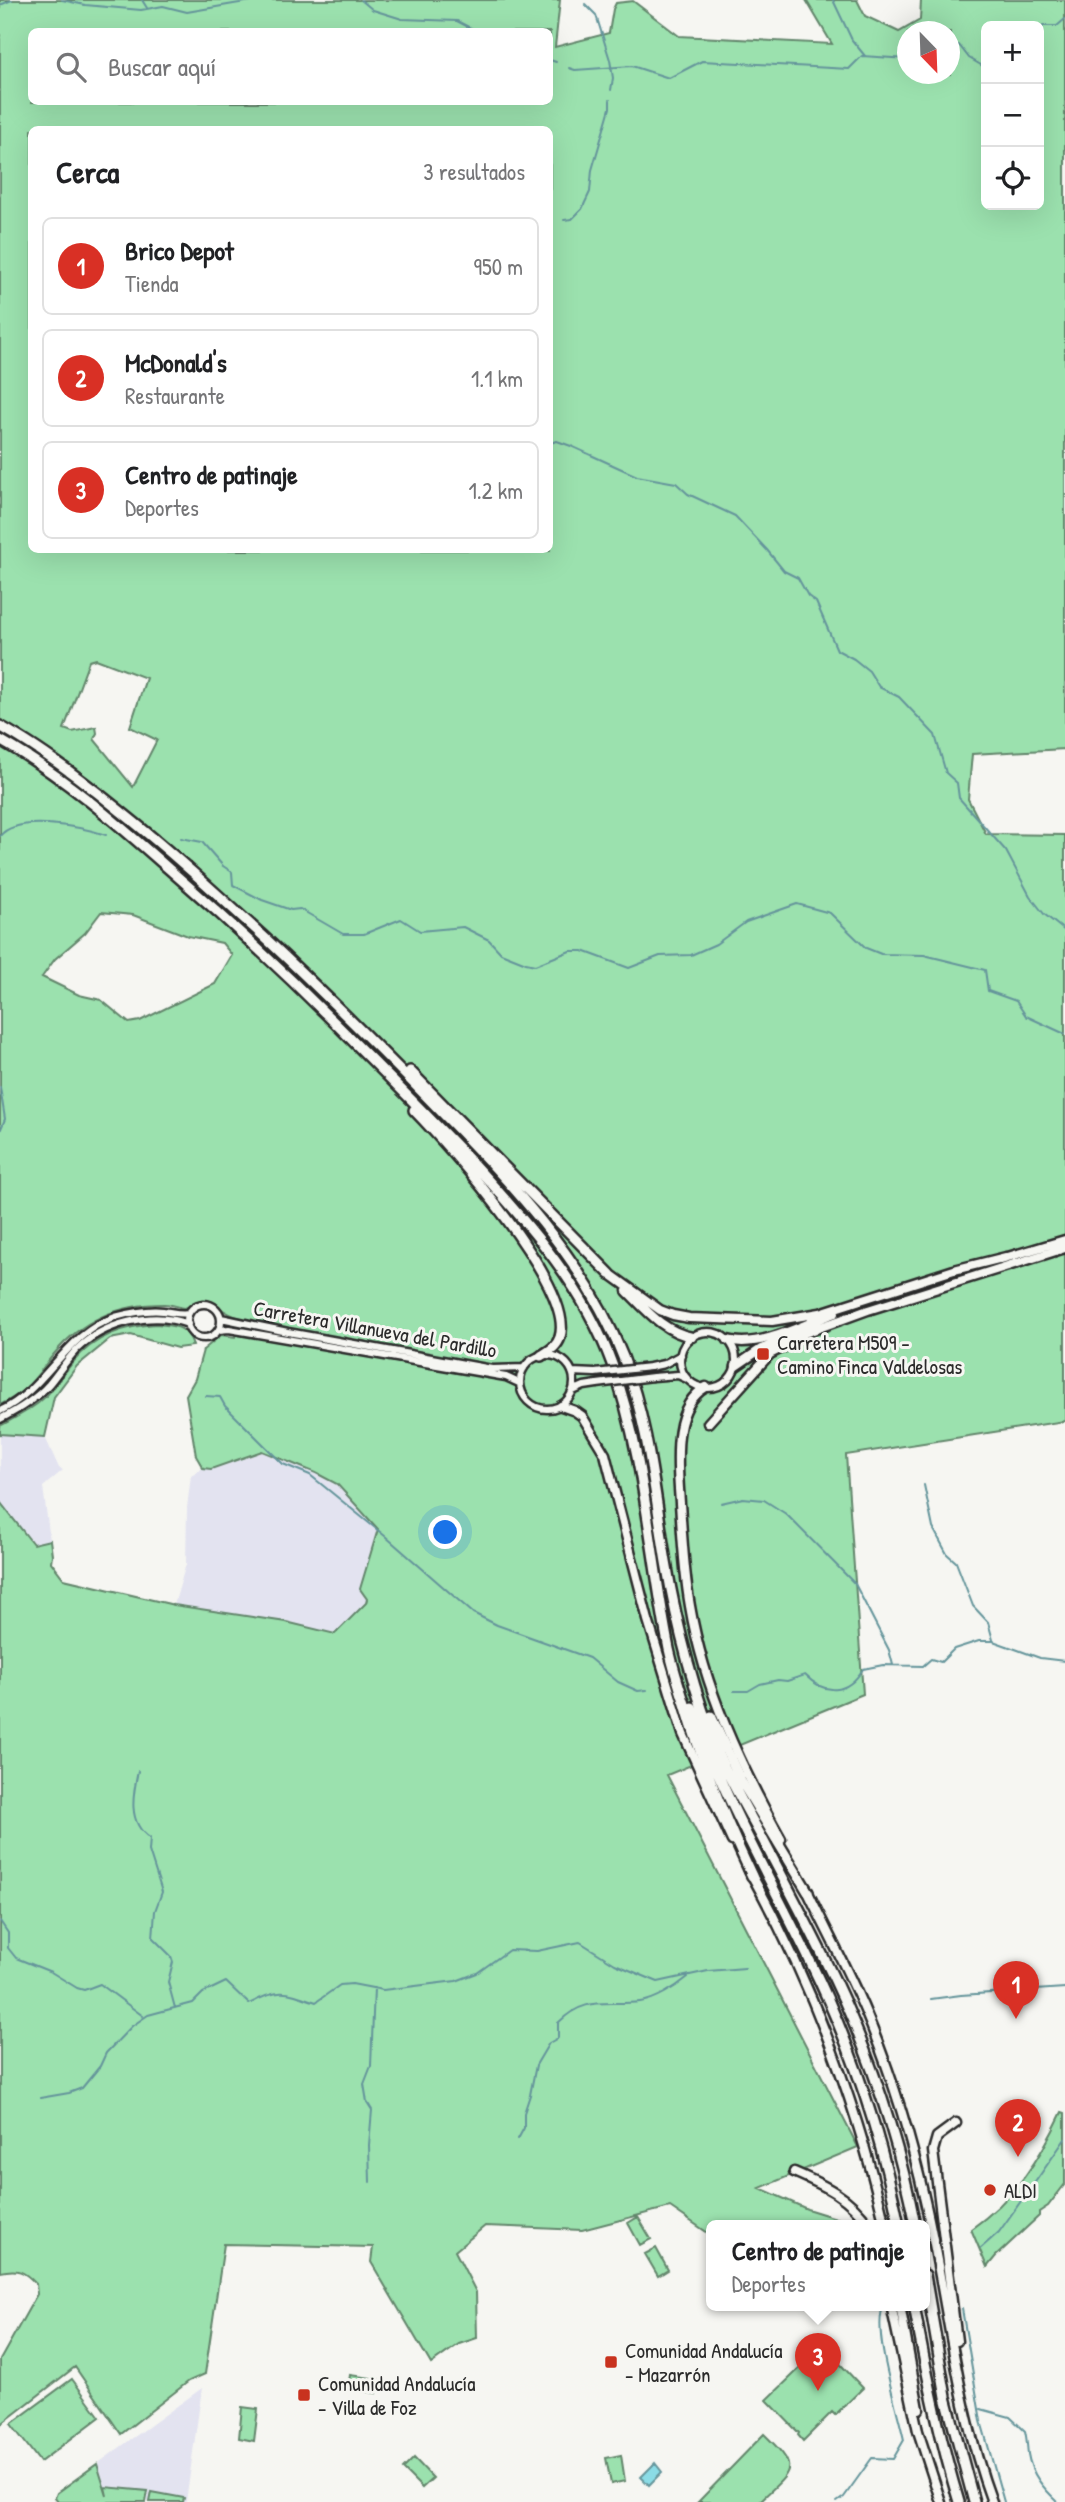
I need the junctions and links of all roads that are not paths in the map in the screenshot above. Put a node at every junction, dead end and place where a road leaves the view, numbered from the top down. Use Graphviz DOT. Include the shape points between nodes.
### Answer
graph roads {
  1 [pos="0,726"];
  2 [pos="0,740"];
  3 [pos="342,1010"];
  4 [pos="340,1028"];
  5 [pos="1065,1240"];
  6 [pos="1065,1248"];
  7 [pos="1006,1257"];
  8 [pos="610,1274"];
  9 [pos="189,1313"];
  10 [pos="850,1316"];
  11 [pos="221,1318"];
  12 [pos="188,1324"];
  13 [pos="219,1330"];
  14 [pos="692,1337"];
  15 [pos="728,1340"];
  16 [pos="681,1355"];
  17 [pos="541,1356"];
  18 [pos="736,1366"];
  19 [pos="524,1368"];
  20 [pos="572,1372"];
  21 [pos="687,1379"];
  22 [pos="519,1383"];
  23 [pos="706,1387"];
  24 [pos="573,1391"];
  25 [pos="561,1406"];
  26 [pos="0,1411"];
  27 [pos="0,1419"];
  28 [pos="708,1423"];
  29 [pos="664,1611"];
  30 [pos="688,1661"];
  31 [pos="752,1876"];
  32 [pos="808,1892"];
  33 [pos="956,2123"];
  34 [pos="794,2172"];
  35 [pos="865,2220"];
  36 [pos="884,2220"];
  37 [pos="898,2220"];
  38 [pos="914,2220"];
  39 [pos="928,2220"];
  40 [pos="930,2228"];
  41 [pos="930,2304"];
  42 [pos="892,2311"];
  43 [pos="901,2311"];
  44 [pos="915,2311"];
  45 [pos="974,2444"];
  46 [pos="942,2502"];
  47 [pos="959,2502"];
  48 [pos="974,2502"];
  49 [pos="992,2502"];
  1 -- 3 [label="highway" via="60,762 135,823"];
  2 -- 4 [label="highway" via="52,772 128,832"];
  3 -- 8 [label="highway" via="398,1059"];
  3 -- 30 [label="highway" via="543,1224 601,1310 629,1376 649,1444 666,1562"];
  4 -- 17 [label="highway" via="430,1127 524,1242 548,1286 560,1323 558,1341"];
  4 -- 29 [label="highway" via="514,1209 567,1276 591,1316 614,1369 634,1436"];
  5 -- 7 [label="highway"];
  6 -- 10 [label="highway"];
  7 -- 8 [label="highway" via="820,1313 772,1321 673,1315"];
  7 -- 15 [label="highway" via="764,1339"];
  8 -- 14 [label="highway" via="666,1328"];
  9 -- 11 [label="street" via="207,1304"];
  9 -- 12 [label="street"];
  9 -- 26 [label="street" via="139,1312 90,1329 28,1394"];
  10 -- 18 [label="highway" via="761,1349"];
  10 -- 28 [label="highway" via="770,1354"];
  11 -- 13 [label="street"];
  11 -- 19 [label="street, Carretera Villanueva del Pardillo" via="492,1369"];
  12 -- 13 [label="street" via="200,1337"];
  12 -- 27 [label="street" via="161,1318 140,1320 94,1336 33,1400"];
  13 -- 22 [label="street, Carretera Villanueva del Pardillo" via="506,1377"];
  14 -- 15 [label="street" via="714,1333"];
  14 -- 16 [label="street"];
  15 -- 18 [label="street"];
  16 -- 20 [label="street, bridge" via="650,1367"];
  16 -- 21 [label="street"];
  17 -- 19 [label="street"];
  17 -- 20 [label="street" via="562,1360"];
  18 -- 23 [label="street" via="724,1383"];
  19 -- 22 [label="street"];
  20 -- 24 [label="street"];
  21 -- 23 [label="street"];
  21 -- 24 [label="street, bridge" via="653,1377"];
  22 -- 25 [label="street" via="524,1397 535,1407"];
  23 -- 32 [label="highway" via="689,1400 678,1446 694,1628 737,1754"];
  24 -- 25 [label="street"];
  25 -- 31 [label="highway" via="582,1416 605,1454 683,1734 721,1822"];
  29 -- 31 [label="highway" via="669,1650 704,1768"];
  29 -- 37 [label="highway" via="713,1765 813,1965 855,2067 880,2143"];
  30 -- 32 [label="highway" via="741,1780"];
  30 -- 38 [label="highway" via="722,1761 851,2016 894,2139"];
  31 -- 36 [label="highway" via="799,1972 840,2072"];
  32 -- 39 [label="highway" via="866,2012 884,2061"];
  33 -- 45 [label="highway" via="937,2137 933,2151"];
  34 -- 35 [label="highway" via="841,2195"];
  40 -- 45 [label="highway"];
  41 -- 48 [label="highway" via="946,2397"];
  42 -- 46 [label="highway" via="918,2431"];
  43 -- 46 [label="highway" via="917,2404"];
  44 -- 47 [label="highway" via="945,2458"];
  45 -- 49 [label="highway"];
}
